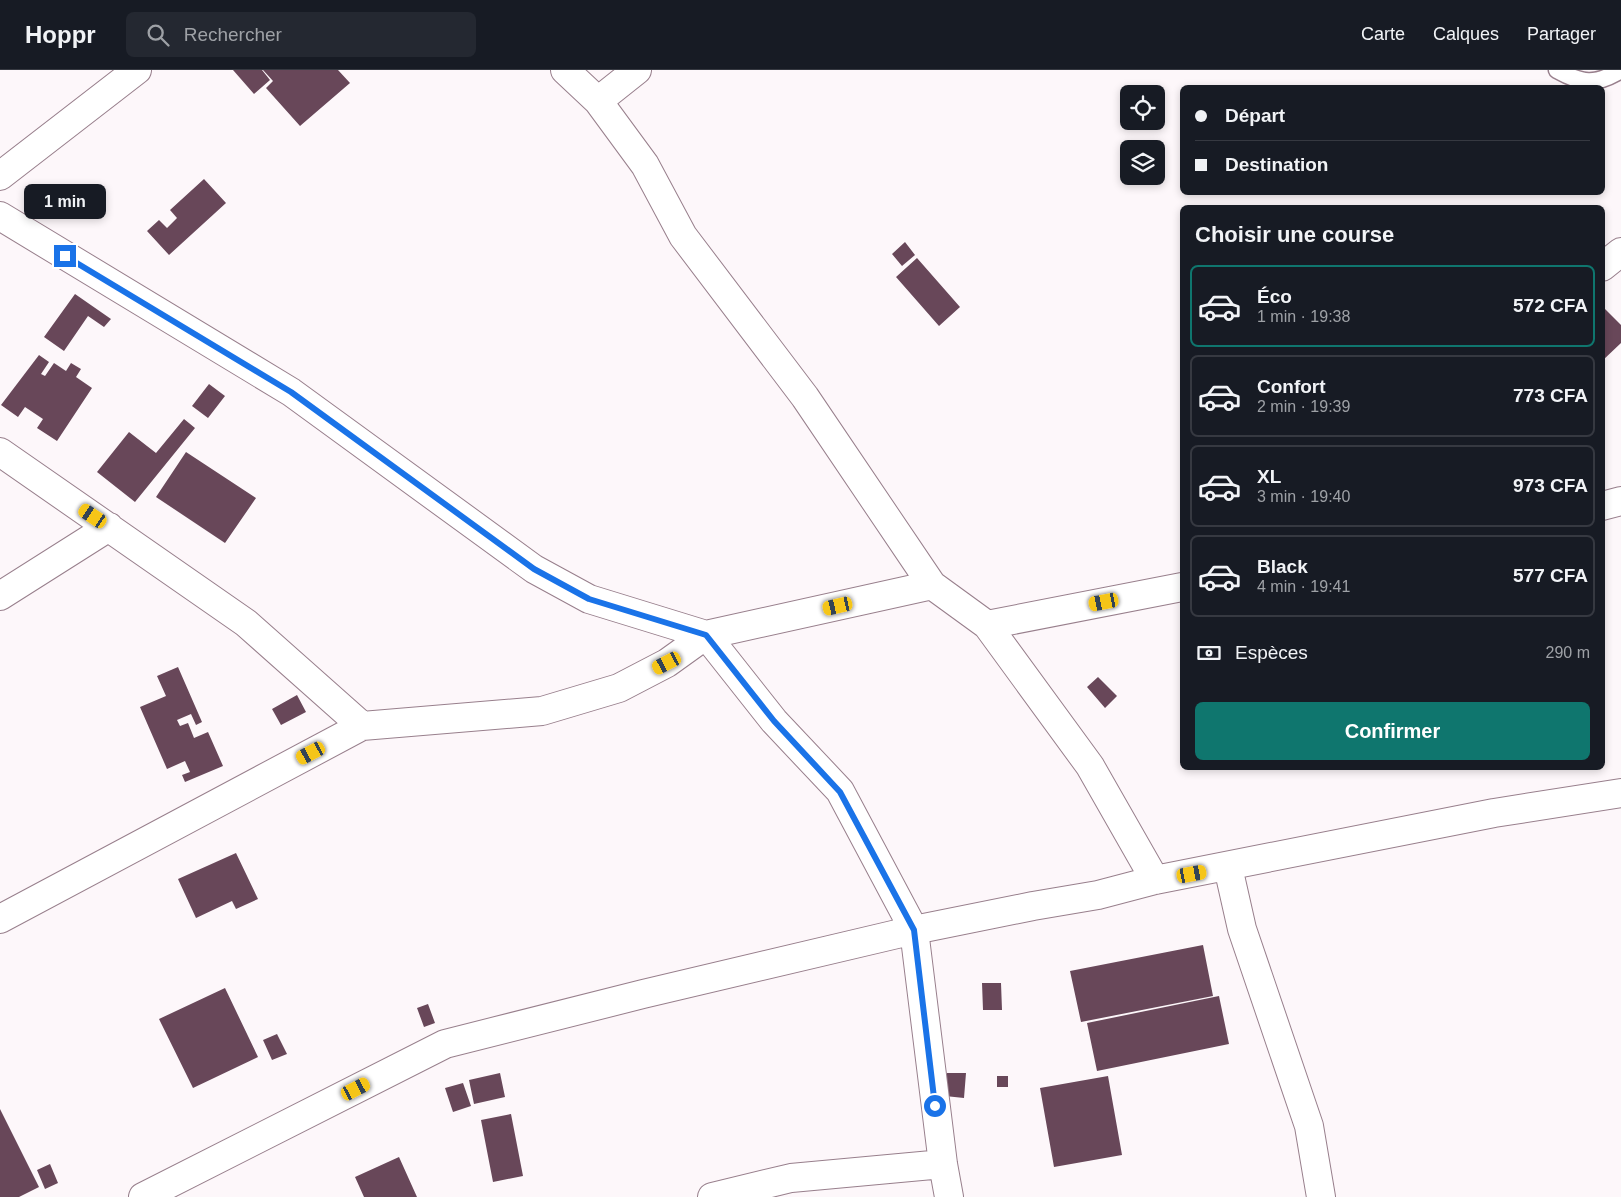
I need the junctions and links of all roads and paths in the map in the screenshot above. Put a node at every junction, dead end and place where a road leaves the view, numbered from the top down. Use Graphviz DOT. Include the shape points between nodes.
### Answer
graph roads {
  1 [pos="137,70"];
  2 [pos="565,70"];
  3 [pos="637,70"];
  4 [pos="1557,70"];
  5 [pos="1621,70"];
  6 [pos="598,101"];
  7 [pos="0,176"];
  8 [pos="0,216"];
  9 [pos="1621,252"];
  10 [pos="1605,265"];
  11 [pos="0,452"];
  12 [pos="1621,501"];
  13 [pos="1605,505"];
  14 [pos="109,526"];
  15 [pos="932,585"];
  16 [pos="1180,586"];
  17 [pos="0,596"];
  18 [pos="987,625"];
  19 [pos="706,635"];
  20 [pos="362,726"];
  21 [pos="1621,793"];
  22 [pos="1228,867"];
  23 [pos="1156,880"];
  24 [pos="0,919"];
  25 [pos="914,930"];
  26 [pos="943,1164"];
  27 [pos="143,1197"];
  28 [pos="712,1197"];
  29 [pos="949,1197"];
  30 [pos="1321,1197"];
  1 -- 7 [label="street"];
  2 -- 6 [label="street"];
  3 -- 6 [label="street"];
  4 -- 5 [label="lane" via="1577,81 1595,81"];
  6 -- 15 [label="street" via="645,165 683,236 805,397"];
  8 -- 19 [label="street" via="291,392 534,569 589,599"];
  9 -- 10 [label="street"];
  11 -- 14 [label="street"];
  12 -- 13 [label="street"];
  14 -- 17 [label="street"];
  14 -- 20 [label="street" via="246,623"];
  15 -- 18 [label="street"];
  15 -- 19 [label="street"];
  16 -- 18 [label="street"];
  18 -- 23 [label="street" via="1090,766"];
  19 -- 20 [label="street" via="667,663 619,688 542,711"];
  19 -- 25 [label="street" via="774,721 840,792"];
  20 -- 24 [label="street"];
  21 -- 22 [label="street" via="1494,813"];
  22 -- 23 [label="street"];
  22 -- 30 [label="street" via="1242,929 1309,1126"];
  23 -- 25 [label="street" via="1098,895"];
  25 -- 26 [label="street"];
  25 -- 27 [label="street" via="445,1044"];
  26 -- 28 [label="street" via="791,1178"];
  26 -- 29 [label="street"];
}
